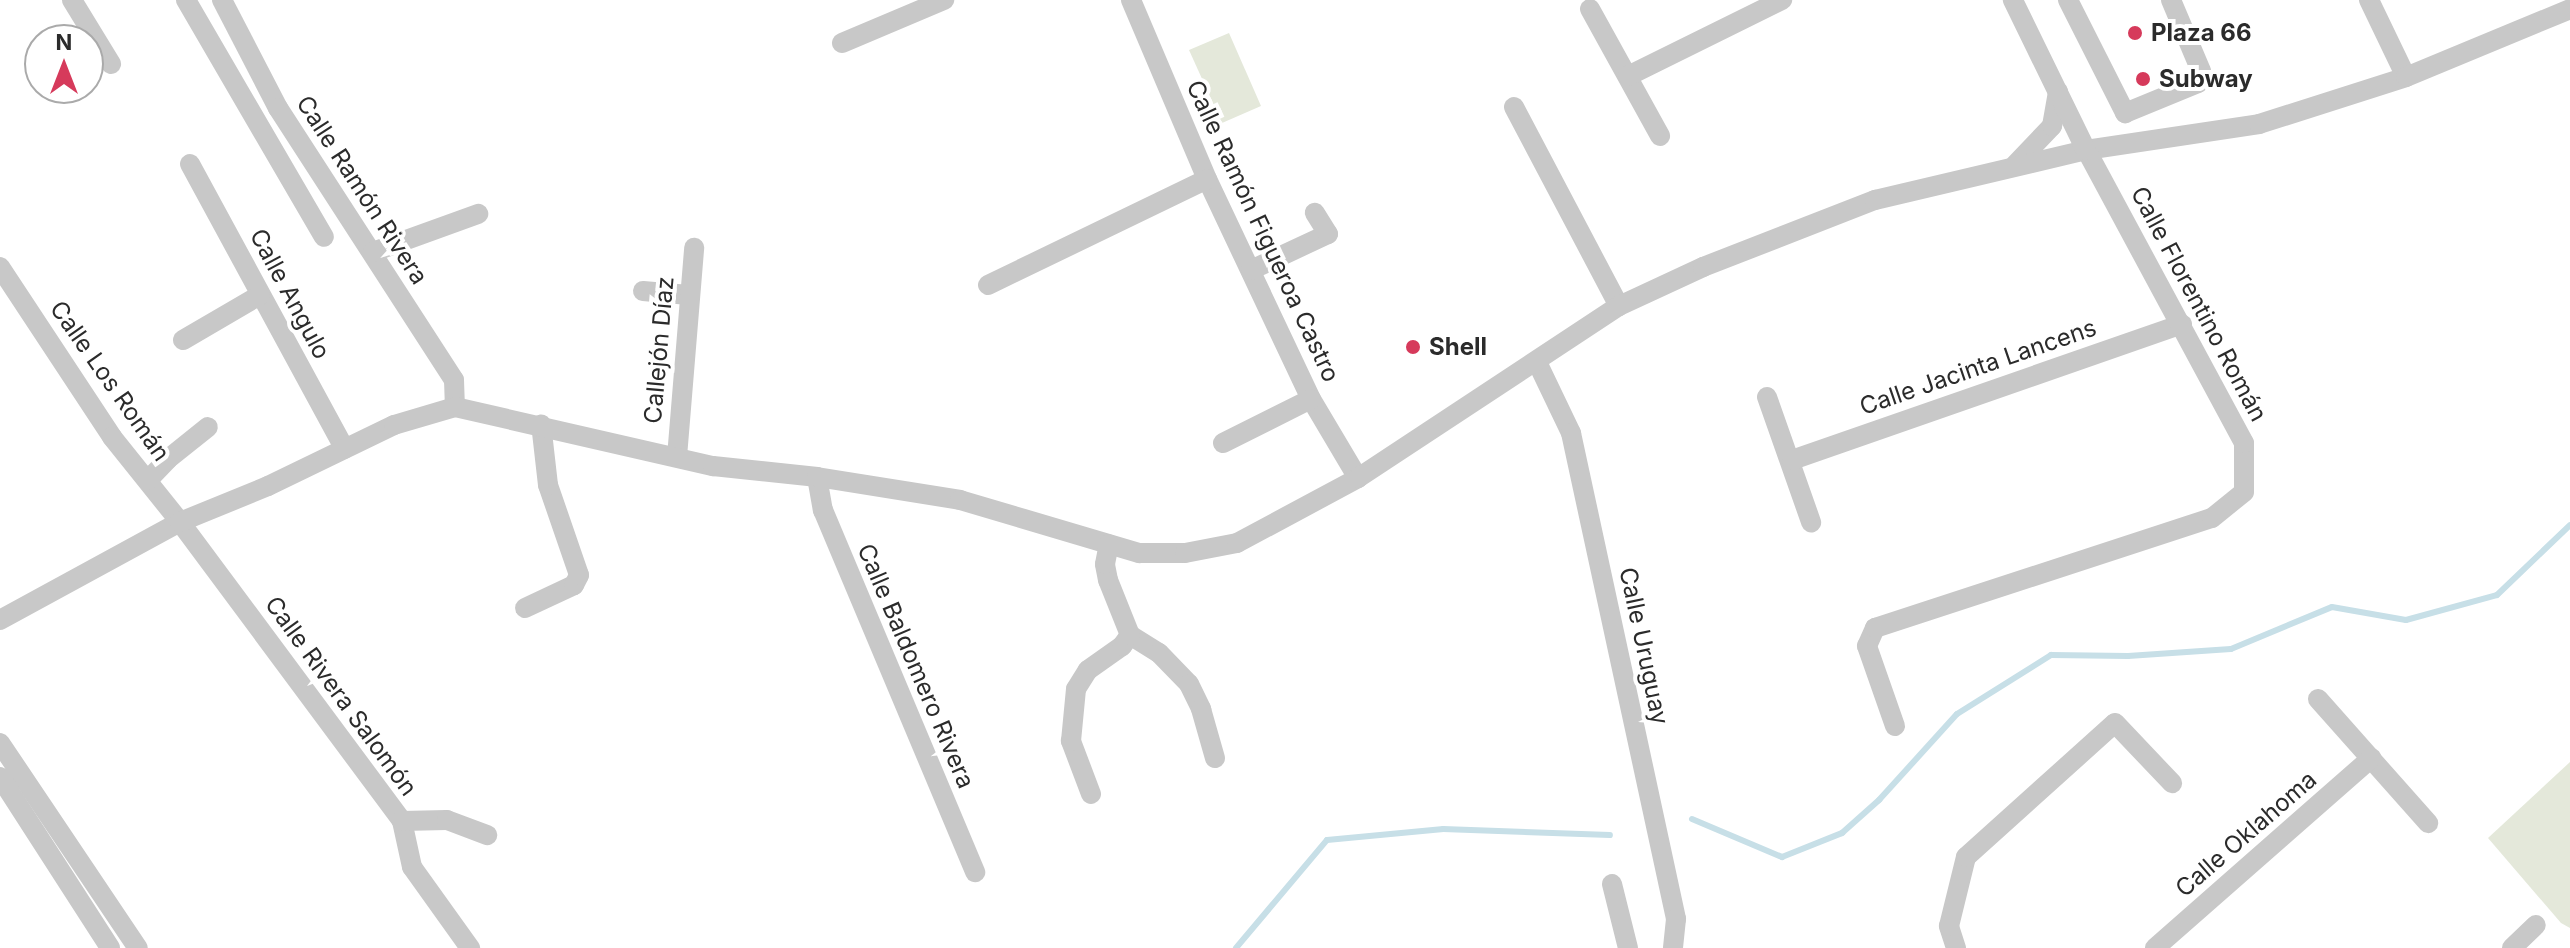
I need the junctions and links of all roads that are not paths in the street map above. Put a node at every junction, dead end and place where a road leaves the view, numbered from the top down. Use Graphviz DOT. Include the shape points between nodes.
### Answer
graph roads {
  1 [pos="72,0"];
  2 [pos="186,0"];
  3 [pos="222,0"];
  4 [pos="944,0"];
  5 [pos="1131,0"];
  6 [pos="1782,0"];
  7 [pos="2013,0"];
  8 [pos="2068,0"];
  9 [pos="2171,0"];
  10 [pos="2369,0"];
  11 [pos="1590,9"];
  12 [pos="2570,9"];
  13 [pos="842,43"];
  14 [pos="111,64"];
  15 [pos="1628,76"];
  16 [pos="2406,77"];
  17 [pos="2058,92"];
  18 [pos="1514,107"];
  19 [pos="1660,136"];
  20 [pos="2086,150"];
  21 [pos="190,164"];
  22 [pos="2013,167"];
  23 [pos="1207,179"];
  24 [pos="1315,213"];
  25 [pos="478,214"];
  26 [pos="324,237"];
  27 [pos="694,248"];
  28 [pos="373,252"];
  29 [pos="0,267"];
  30 [pos="1251,270"];
  31 [pos="988,285"];
  32 [pos="643,291"];
  33 [pos="260,295"];
  34 [pos="689,295"];
  35 [pos="1619,306"];
  36 [pos="2182,324"];
  37 [pos="183,340"];
  38 [pos="1537,362"];
  39 [pos="1767,397"];
  40 [pos="1311,399"];
  41 [pos="455,407"];
  42 [pos="541,424"];
  43 [pos="208,427"];
  44 [pos="1223,443"];
  45 [pos="345,449"];
  46 [pos="677,457"];
  47 [pos="1792,460"];
  48 [pos="817,477"];
  49 [pos="1358,478"];
  50 [pos="148,480"];
  51 [pos="180,522"];
  52 [pos="1811,522"];
  53 [pos="1109,544"];
  54 [pos="525,608"];
  55 [pos="0,620"];
  56 [pos="1130,635"];
  57 [pos="2318,699"];
  58 [pos="1895,726"];
  59 [pos="0,743"];
  60 [pos="1215,758"];
  61 [pos="2371,758"];
  62 [pos="0,777"];
  63 [pos="2172,783"];
  64 [pos="1091,794"];
  65 [pos="402,821"];
  66 [pos="2428,823"];
  67 [pos="487,835"];
  68 [pos="975,872"];
  69 [pos="1612,884"];
  70 [pos="2536,925"];
  71 [pos="110,948"];
  72 [pos="138,948"];
  73 [pos="470,948"];
  74 [pos="1628,948"];
  75 [pos="1673,948"];
  76 [pos="1956,948"];
  77 [pos="2155,948"];
  78 [pos="2512,948"];
  1 -- 14 [label="street"];
  2 -- 26 [label="street"];
  3 -- 28 [label="street, Calle Ramón Rivera" via="278,108"];
  4 -- 13 [label="street"];
  5 -- 23 [label="street, Calle Ramón Figueroa Castro"];
  6 -- 15 [label="street"];
  7 -- 17 [label="street, Calle Florentino Román"];
  8 -- 9 [label="street" via="2125,113 2198,83 2201,71"];
  10 -- 16 [label="street"];
  11 -- 15 [label="street"];
  12 -- 16 [label="street"];
  15 -- 19 [label="street"];
  16 -- 20 [label="street" via="2259,124"];
  17 -- 20 [label="street, Calle Florentino Román"];
  17 -- 22 [label="street" via="2052,126"];
  18 -- 35 [label="street"];
  20 -- 22 [label="street"];
  20 -- 36 [label="street, Calle Florentino Román"];
  21 -- 33 [label="street, Calle Angulo"];
  22 -- 35 [label="street" via="1875,200"];
  23 -- 30 [label="street, Calle Ramón Figueroa Castro"];
  23 -- 31 [label="street"];
  24 -- 30 [label="street" via="1328,234"];
  25 -- 28 [label="street"];
  27 -- 34 [label="street, Callejón Díaz"];
  28 -- 41 [label="street, Calle Ramón Rivera" via="454,380"];
  29 -- 50 [label="street, Calle Los Román" via="112,437"];
  30 -- 40 [label="street, Calle Ramón Figueroa Castro"];
  32 -- 34 [label="street"];
  33 -- 37 [label="street"];
  33 -- 45 [label="street, Calle Angulo"];
  34 -- 46 [label="street, Callejón Díaz"];
  35 -- 38 [label="street"];
  36 -- 47 [label="street, Calle Jacinta Lancens"];
  36 -- 58 [label="street, Calle Florentino Román" via="2244,443 2244,492 2212,518 1875,628 1867,646"];
  38 -- 49 [label="street"];
  38 -- 75 [label="street, Calle Uruguay" via="1571,433 1676,919"];
  39 -- 47 [label="street"];
  40 -- 44 [label="street"];
  40 -- 49 [label="street, Calle Ramón Figueroa Castro"];
  41 -- 42 [label="street"];
  41 -- 45 [label="street" via="394,425"];
  42 -- 46 [label="street"];
  42 -- 54 [label="street" via="548,485 579,575 574,585"];
  43 -- 50 [label="street"];
  45 -- 51 [label="street"];
  46 -- 48 [label="street"];
  47 -- 52 [label="street"];
  48 -- 53 [label="street" via="960,500"];
  48 -- 68 [label="street, Calle Baldomero Rivera" via="823,510"];
  49 -- 53 [label="street" via="1237,543 1185,553 1139,553"];
  50 -- 51 [label="street, Calle Los Román"];
  51 -- 55 [label="street"];
  51 -- 65 [label="street, Calle Rivera Salomón"];
  53 -- 56 [label="street" via="1108,580"];
  56 -- 60 [label="street" via="1159,653 1189,684"];
  56 -- 64 [label="street" via="1088,670 1076,689 1071,741"];
  57 -- 61 [label="street"];
  59 -- 72 [label="street"];
  61 -- 66 [label="street"];
  61 -- 77 [label="street, Calle Oklahoma"];
  62 -- 71 [label="street"];
  63 -- 76 [label="street" via="2115,723 1966,857 1949,926"];
  65 -- 67 [label="street" via="447,820"];
  65 -- 73 [label="street, Calle Rivera Salomón" via="412,867"];
  69 -- 74 [label="street"];
  70 -- 78 [label="street"];
}
